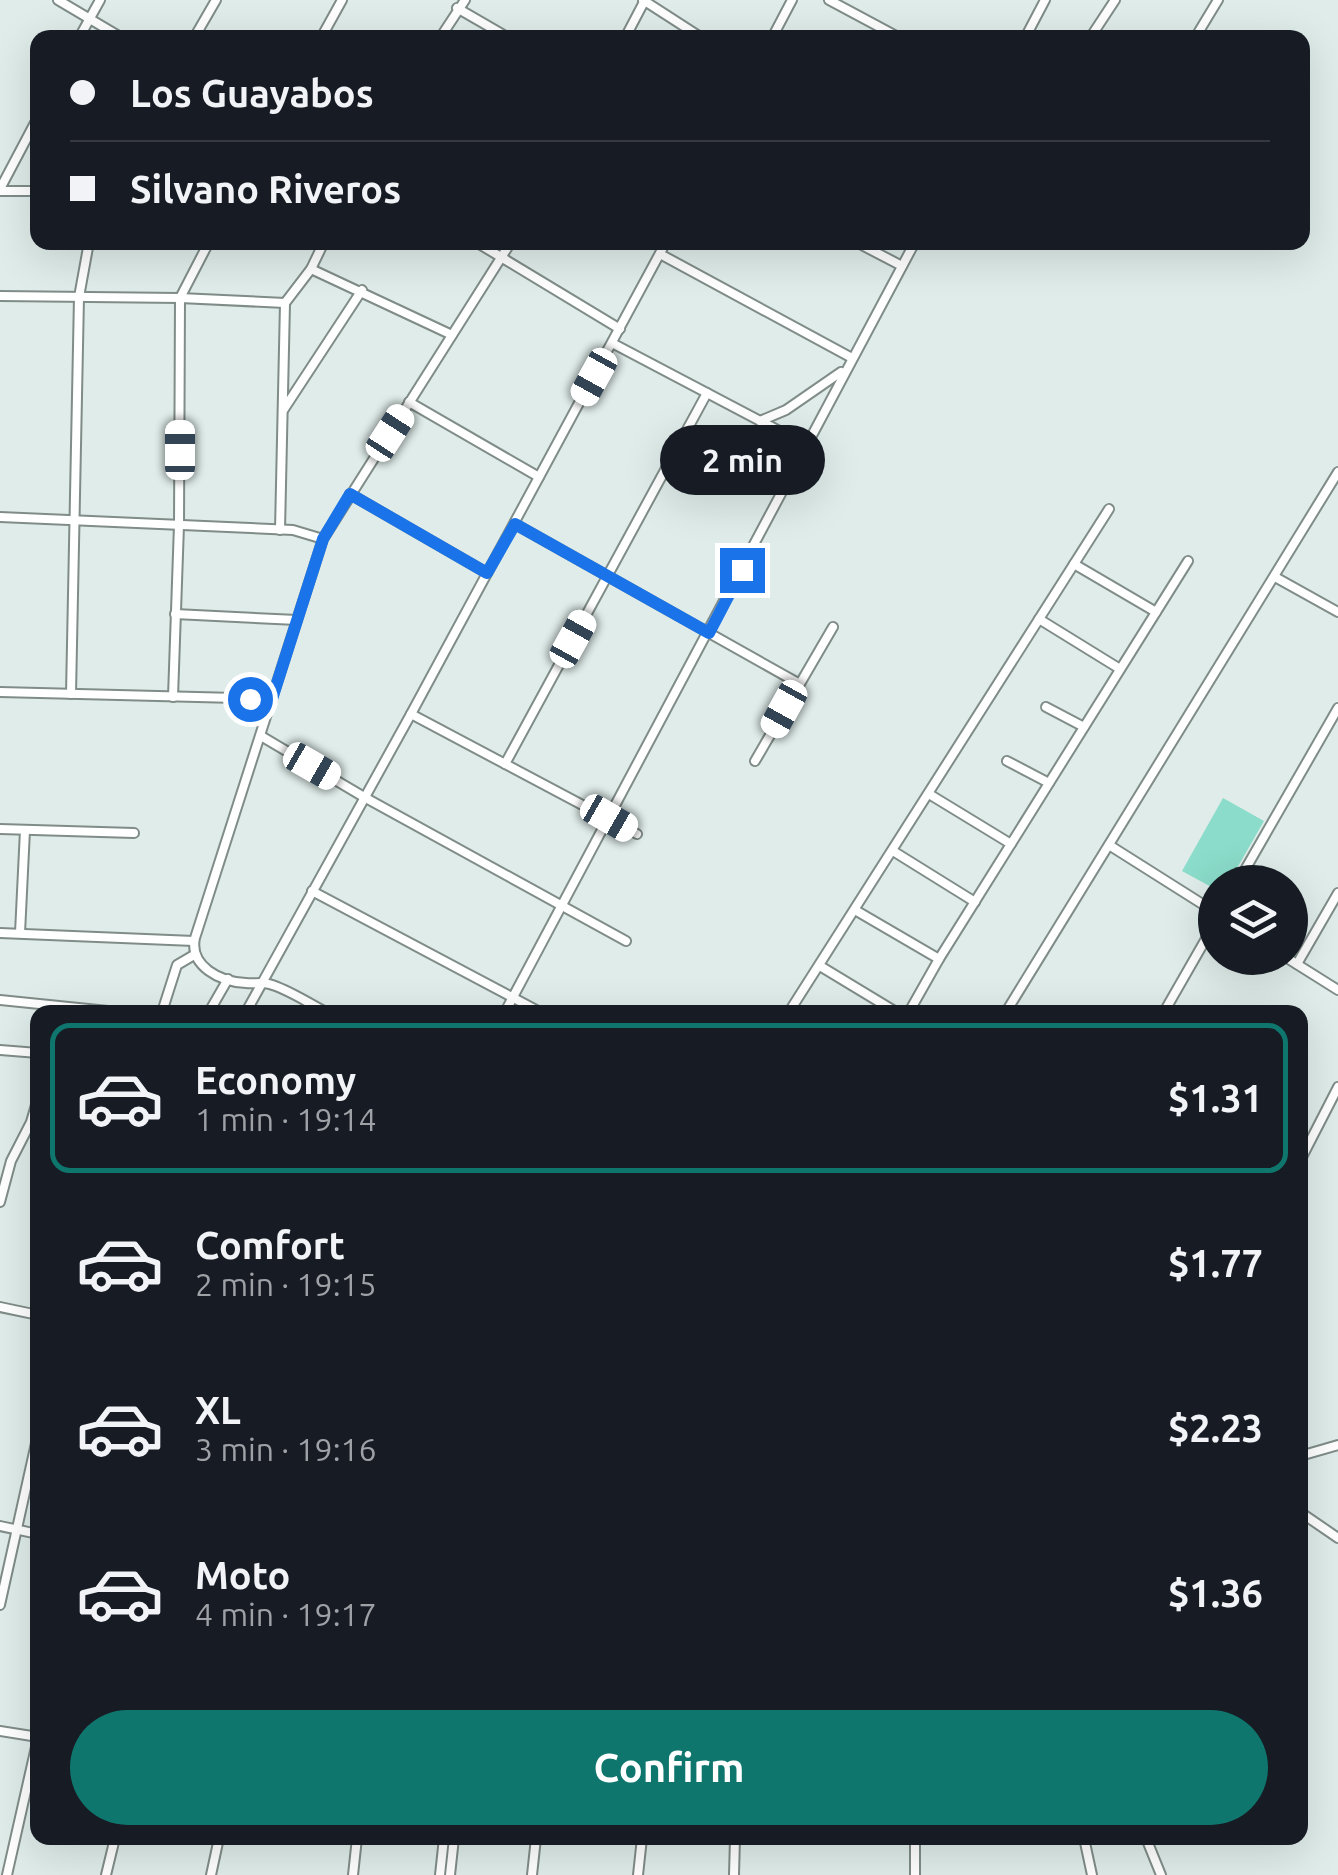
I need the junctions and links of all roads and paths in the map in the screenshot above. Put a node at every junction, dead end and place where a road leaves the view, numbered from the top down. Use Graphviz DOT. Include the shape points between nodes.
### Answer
graph roads {
  1 [pos="58,0"];
  2 [pos="100,0"];
  3 [pos="216,0"];
  4 [pos="342,0"];
  5 [pos="464,0"];
  6 [pos="644,0"];
  7 [pos="792,0"];
  8 [pos="830,0"];
  9 [pos="1114,0"];
  10 [pos="1218,0"];
  11 [pos="1041,2"];
  12 [pos="458,8"];
  13 [pos="89,18"];
  14 [pos="83,30"];
  15 [pos="109,30"];
  16 [pos="199,30"];
  17 [pos="325,30"];
  18 [pos="445,30"];
  19 [pos="495,30"];
  20 [pos="628,30"];
  21 [pos="690,30"];
  22 [pos="776,30"];
  23 [pos="885,30"];
  24 [pos="1029,30"];
  25 [pos="1095,30"];
  26 [pos="1200,30"];
  27 [pos="30,132"];
  28 [pos="0,190"];
  29 [pos="30,191"];
  30 [pos="88,250"];
  31 [pos="205,250"];
  32 [pos="320,250"];
  33 [pos="489,250"];
  34 [pos="506,250"];
  35 [pos="662,250"];
  36 [pos="871,250"];
  37 [pos="910,250"];
  38 [pos="660,254"];
  39 [pos="502,258"];
  40 [pos="902,266"];
  41 [pos="311,269"];
  42 [pos="362,290"];
  43 [pos="0,296"];
  44 [pos="79,297"];
  45 [pos="180,298"];
  46 [pos="285,303"];
  47 [pos="620,329"];
  48 [pos="452,336"];
  49 [pos="612,343"];
  50 [pos="852,358"];
  51 [pos="847,367"];
  52 [pos="707,393"];
  53 [pos="410,402"];
  54 [pos="282,413"];
  55 [pos="760,421"];
  56 [pos="806,445"];
  57 [pos="1338,472"];
  58 [pos="538,477"];
  59 [pos="350,494"];
  60 [pos="1109,509"];
  61 [pos="0,517"];
  62 [pos="75,520"];
  63 [pos="515,524"];
  64 [pos="179,525"];
  65 [pos="280,530"];
  66 [pos="323,539"];
  67 [pos="1188,560"];
  68 [pos="1074,564"];
  69 [pos="487,573"];
  70 [pos="607,577"];
  71 [pos="1275,577"];
  72 [pos="1156,612"];
  73 [pos="1338,612"];
  74 [pos="175,614"];
  75 [pos="297,620"];
  76 [pos="1039,620"];
  77 [pos="833,626"];
  78 [pos="709,633"];
  79 [pos="1120,669"];
  80 [pos="798,683"];
  81 [pos="0,692"];
  82 [pos="71,694"];
  83 [pos="173,697"];
  84 [pos="272,699"];
  85 [pos="1046,708"];
  86 [pos="1338,708"];
  87 [pos="412,714"];
  88 [pos="1084,728"];
  89 [pos="261,736"];
  90 [pos="755,761"];
  91 [pos="1006,761"];
  92 [pos="505,764"];
  93 [pos="1049,783"];
  94 [pos="928,794"];
  95 [pos="364,797"];
  96 [pos="609,818"];
  97 [pos="0,829"];
  98 [pos="25,830"];
  99 [pos="134,833"];
  100 [pos="637,834"];
  101 [pos="1011,844"];
  102 [pos="1110,845"];
  103 [pos="893,851"];
  104 [pos="1248,865"];
  105 [pos="312,891"];
  106 [pos="1338,893"];
  107 [pos="1198,901"];
  108 [pos="975,902"];
  109 [pos="562,906"];
  110 [pos="855,910"];
  111 [pos="0,932"];
  112 [pos="20,934"];
  113 [pos="194,941"];
  114 [pos="626,941"];
  115 [pos="1308,945"];
  116 [pos="1198,953"];
  117 [pos="194,955"];
  118 [pos="939,960"];
  119 [pos="820,966"];
  120 [pos="1308,971"];
  121 [pos="228,979"];
  122 [pos="261,983"];
  123 [pos="1338,990"];
  124 [pos="513,998"];
  125 [pos="0,1000"];
  126 [pos="49,1005"];
  127 [pos="164,1005"];
  128 [pos="212,1005"];
  129 [pos="250,1005"];
  130 [pos="312,1005"];
  131 [pos="509,1005"];
  132 [pos="526,1005"];
  133 [pos="794,1005"];
  134 [pos="884,1005"];
  135 [pos="914,1005"];
  136 [pos="1010,1005"];
  137 [pos="1168,1005"];
  138 [pos="0,1050"];
  139 [pos="30,1052"];
  140 [pos="1338,1087"];
  141 [pos="30,1124"];
  142 [pos="1308,1145"];
  143 [pos="0,1202"];
  144 [pos="0,1307"];
  145 [pos="30,1313"];
  146 [pos="1338,1446"];
  147 [pos="1308,1454"];
  148 [pos="30,1469"];
  149 [pos="1308,1517"];
  150 [pos="0,1526"];
  151 [pos="16,1530"];
  152 [pos="30,1533"];
  153 [pos="1338,1538"];
  154 [pos="0,1605"];
  155 [pos="0,1731"];
  156 [pos="30,1737"];
  157 [pos="30,1777"];
  158 [pos="112,1845"];
  159 [pos="218,1845"];
  160 [pos="356,1845"];
  161 [pos="443,1845"];
  162 [pos="453,1845"];
  163 [pos="535,1845"];
  164 [pos="641,1845"];
  165 [pos="735,1845"];
  166 [pos="915,1845"];
  167 [pos="1086,1845"];
  168 [pos="1149,1845"];
  169 [pos="7,1875"];
  170 [pos="106,1875"];
  171 [pos="212,1875"];
  172 [pos="353,1875"];
  173 [pos="440,1875"];
  174 [pos="450,1875"];
  175 [pos="532,1875"];
  176 [pos="638,1875"];
  177 [pos="734,1875"];
  178 [pos="916,1875"];
  179 [pos="1092,1875"];
  180 [pos="1161,1875"];
  1 -- 13 [label="street"];
  2 -- 13 [label="street"];
  3 -- 16 [label="street"];
  4 -- 17 [label="street"];
  5 -- 12 [label="street"];
  6 -- 20 [label="street"];
  6 -- 21 [label="street"];
  7 -- 22 [label="street"];
  8 -- 23 [label="street"];
  9 -- 25 [label="street"];
  10 -- 26 [label="street"];
  11 -- 24 [label="street"];
  12 -- 18 [label="street"];
  12 -- 19 [label="street"];
  13 -- 14 [label="street"];
  13 -- 15 [label="street"];
  27 -- 28 [label="street"];
  28 -- 29 [label="street"];
  30 -- 44 [label="street"];
  31 -- 45 [label="street"];
  32 -- 41 [label="street"];
  33 -- 39 [label="street"];
  34 -- 39 [label="street"];
  35 -- 38 [label="street"];
  36 -- 40 [label="street"];
  37 -- 40 [label="street"];
  38 -- 47 [label="street"];
  38 -- 50 [label="street"];
  39 -- 47 [label="street"];
  39 -- 48 [label="street"];
  40 -- 50 [label="street"];
  41 -- 42 [label="street"];
  41 -- 46 [label="street"];
  42 -- 48 [label="street"];
  42 -- 54 [label="street"];
  43 -- 44 [label="street"];
  44 -- 45 [label="street"];
  44 -- 62 [label="street"];
  45 -- 46 [label="street"];
  45 -- 64 [label="street"];
  46 -- 54 [label="street"];
  47 -- 49 [label="street"];
  48 -- 53 [label="street"];
  49 -- 52 [label="street"];
  49 -- 58 [label="street"];
  50 -- 51 [label="street"];
  51 -- 55 [label="street"];
  51 -- 56 [label="street"];
  52 -- 55 [label="street"];
  52 -- 70 [label="street"];
  53 -- 58 [label="street"];
  53 -- 59 [label="street"];
  54 -- 65 [label="street"];
  55 -- 56 [label="street"];
  56 -- 78 [label="street"];
  57 -- 71 [label="street"];
  58 -- 63 [label="street"];
  59 -- 66 [label="street"];
  59 -- 69 [label="street"];
  60 -- 68 [label="street"];
  61 -- 62 [label="street"];
  62 -- 64 [label="street"];
  62 -- 82 [label="street"];
  63 -- 69 [label="street"];
  63 -- 70 [label="street"];
  64 -- 65 [label="street"];
  64 -- 74 [label="street"];
  65 -- 66 [label="street"];
  66 -- 75 [label="street"];
  67 -- 72 [label="street"];
  68 -- 72 [label="street"];
  68 -- 76 [label="street"];
  69 -- 87 [label="street"];
  70 -- 78 [label="street"];
  70 -- 92 [label="street"];
  71 -- 73 [label="street"];
  71 -- 102 [label="street"];
  72 -- 79 [label="street"];
  74 -- 75 [label="street"];
  74 -- 83 [label="street"];
  75 -- 84 [label="street"];
  76 -- 79 [label="street"];
  76 -- 94 [label="street"];
  77 -- 80 [label="street"];
  78 -- 80 [label="street"];
  78 -- 96 [label="street"];
  79 -- 88 [label="street"];
  80 -- 90 [label="street"];
  81 -- 82 [label="street"];
  82 -- 83 [label="street"];
  83 -- 84 [label="street"];
  84 -- 89 [label="street"];
  85 -- 88 [label="street"];
  86 -- 104 [label="street"];
  87 -- 92 [label="street"];
  87 -- 95 [label="street"];
  88 -- 93 [label="street"];
  89 -- 95 [label="street"];
  89 -- 113 [label="street"];
  91 -- 93 [label="street"];
  92 -- 96 [label="street"];
  93 -- 101 [label="street"];
  94 -- 101 [label="street"];
  94 -- 103 [label="street"];
  95 -- 105 [label="street"];
  95 -- 109 [label="street"];
  96 -- 100 [label="street"];
  96 -- 109 [label="street"];
  97 -- 98 [label="street"];
  98 -- 99 [label="street"];
  98 -- 112 [label="street"];
  101 -- 108 [label="street"];
  102 -- 107 [label="street"];
  102 -- 136 [label="street"];
  103 -- 108 [label="street"];
  103 -- 110 [label="street"];
  105 -- 122 [label="street"];
  105 -- 124 [label="street"];
  106 -- 115 [label="street"];
  108 -- 118 [label="street"];
  109 -- 114 [label="street"];
  109 -- 124 [label="street"];
  110 -- 118 [label="street"];
  110 -- 119 [label="street"];
  111 -- 112 [label="street"];
  112 -- 113 [label="street"];
  113 -- 117 [label="street"];
  116 -- 137 [label="street"];
  117 -- 121 [label="street"];
  117 -- 127 [label="street" via="178,965"];
  118 -- 135 [label="street"];
  119 -- 133 [label="street"];
  119 -- 134 [label="street"];
  120 -- 123 [label="street"];
  121 -- 122 [label="street"];
  121 -- 128 [label="street"];
  122 -- 129 [label="street"];
  122 -- 130 [label="street"];
  124 -- 131 [label="street"];
  124 -- 132 [label="street"];
  125 -- 126 [label="street"];
  138 -- 139 [label="street"];
  140 -- 142 [label="street"];
  141 -- 143 [label="street"];
  144 -- 145 [label="street"];
  146 -- 147 [label="street"];
  148 -- 151 [label="street"];
  149 -- 153 [label="street"];
  150 -- 151 [label="street"];
  151 -- 152 [label="street"];
  151 -- 154 [label="street"];
  155 -- 156 [label="street"];
  157 -- 169 [label="street"];
  158 -- 170 [label="street"];
  159 -- 171 [label="street"];
  160 -- 172 [label="street"];
  161 -- 173 [label="street"];
  162 -- 174 [label="street"];
  163 -- 175 [label="street"];
  164 -- 176 [label="street"];
  165 -- 177 [label="street"];
  166 -- 178 [label="street"];
  167 -- 179 [label="street"];
  168 -- 180 [label="street"];
}
